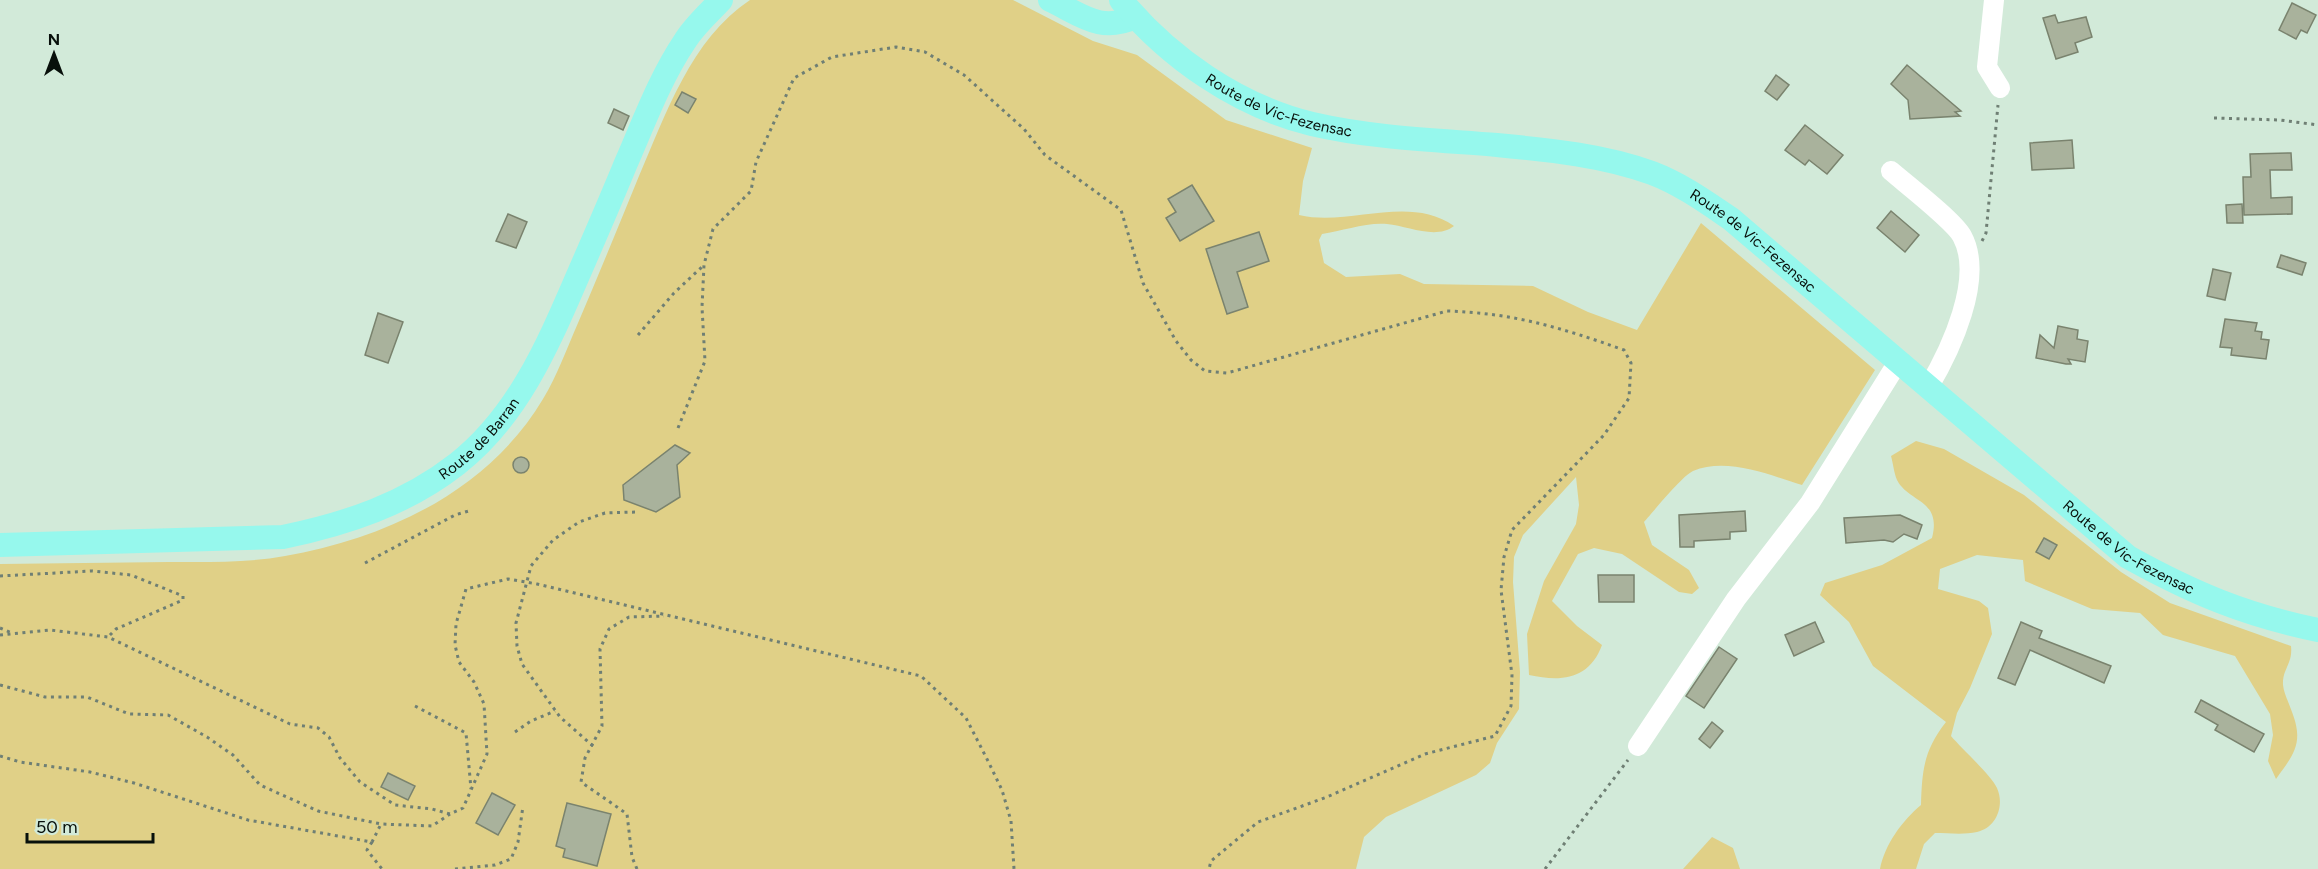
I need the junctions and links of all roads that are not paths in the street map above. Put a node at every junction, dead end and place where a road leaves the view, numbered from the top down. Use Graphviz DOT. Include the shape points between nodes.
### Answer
graph roads {
  1 [pos="721,0"];
  2 [pos="1050,0"];
  3 [pos="1994,0"];
  4 [pos="1128,8"];
  5 [pos="2000,88"];
  6 [pos="1891,171"];
  7 [pos="1898,362"];
  8 [pos="1928,388"];
  9 [pos="0,545"];
  10 [pos="2318,630"];
  11 [pos="1638,746"];
  1 -- 9 [label="main road, Route de Barran" via="686,39 657,91 547,346 516,400 458,464 417,491 372,513 283,537"];
  2 -- 4 [label="main road" via="1101,25 1120,24"];
  3 -- 5 [label="street" via="1987,67"];
  4 -- 7 [label="main road, Route de Vic-Fezensac" via="1166,46 1209,79 1255,105 1312,124 1379,135 1546,149 1603,158 1653,174 1731,219"];
  6 -- 8 [label="street" via="1961,234 1970,261 1970,282 1947,355"];
  7 -- 8 [label="main road, Route de Vic-Fezensac"];
  7 -- 11 [label="street" via="1810,502 1736,599"];
  8 -- 10 [label="main road, Route de Vic-Fezensac" via="2128,557 2183,588 2235,609"];
}
